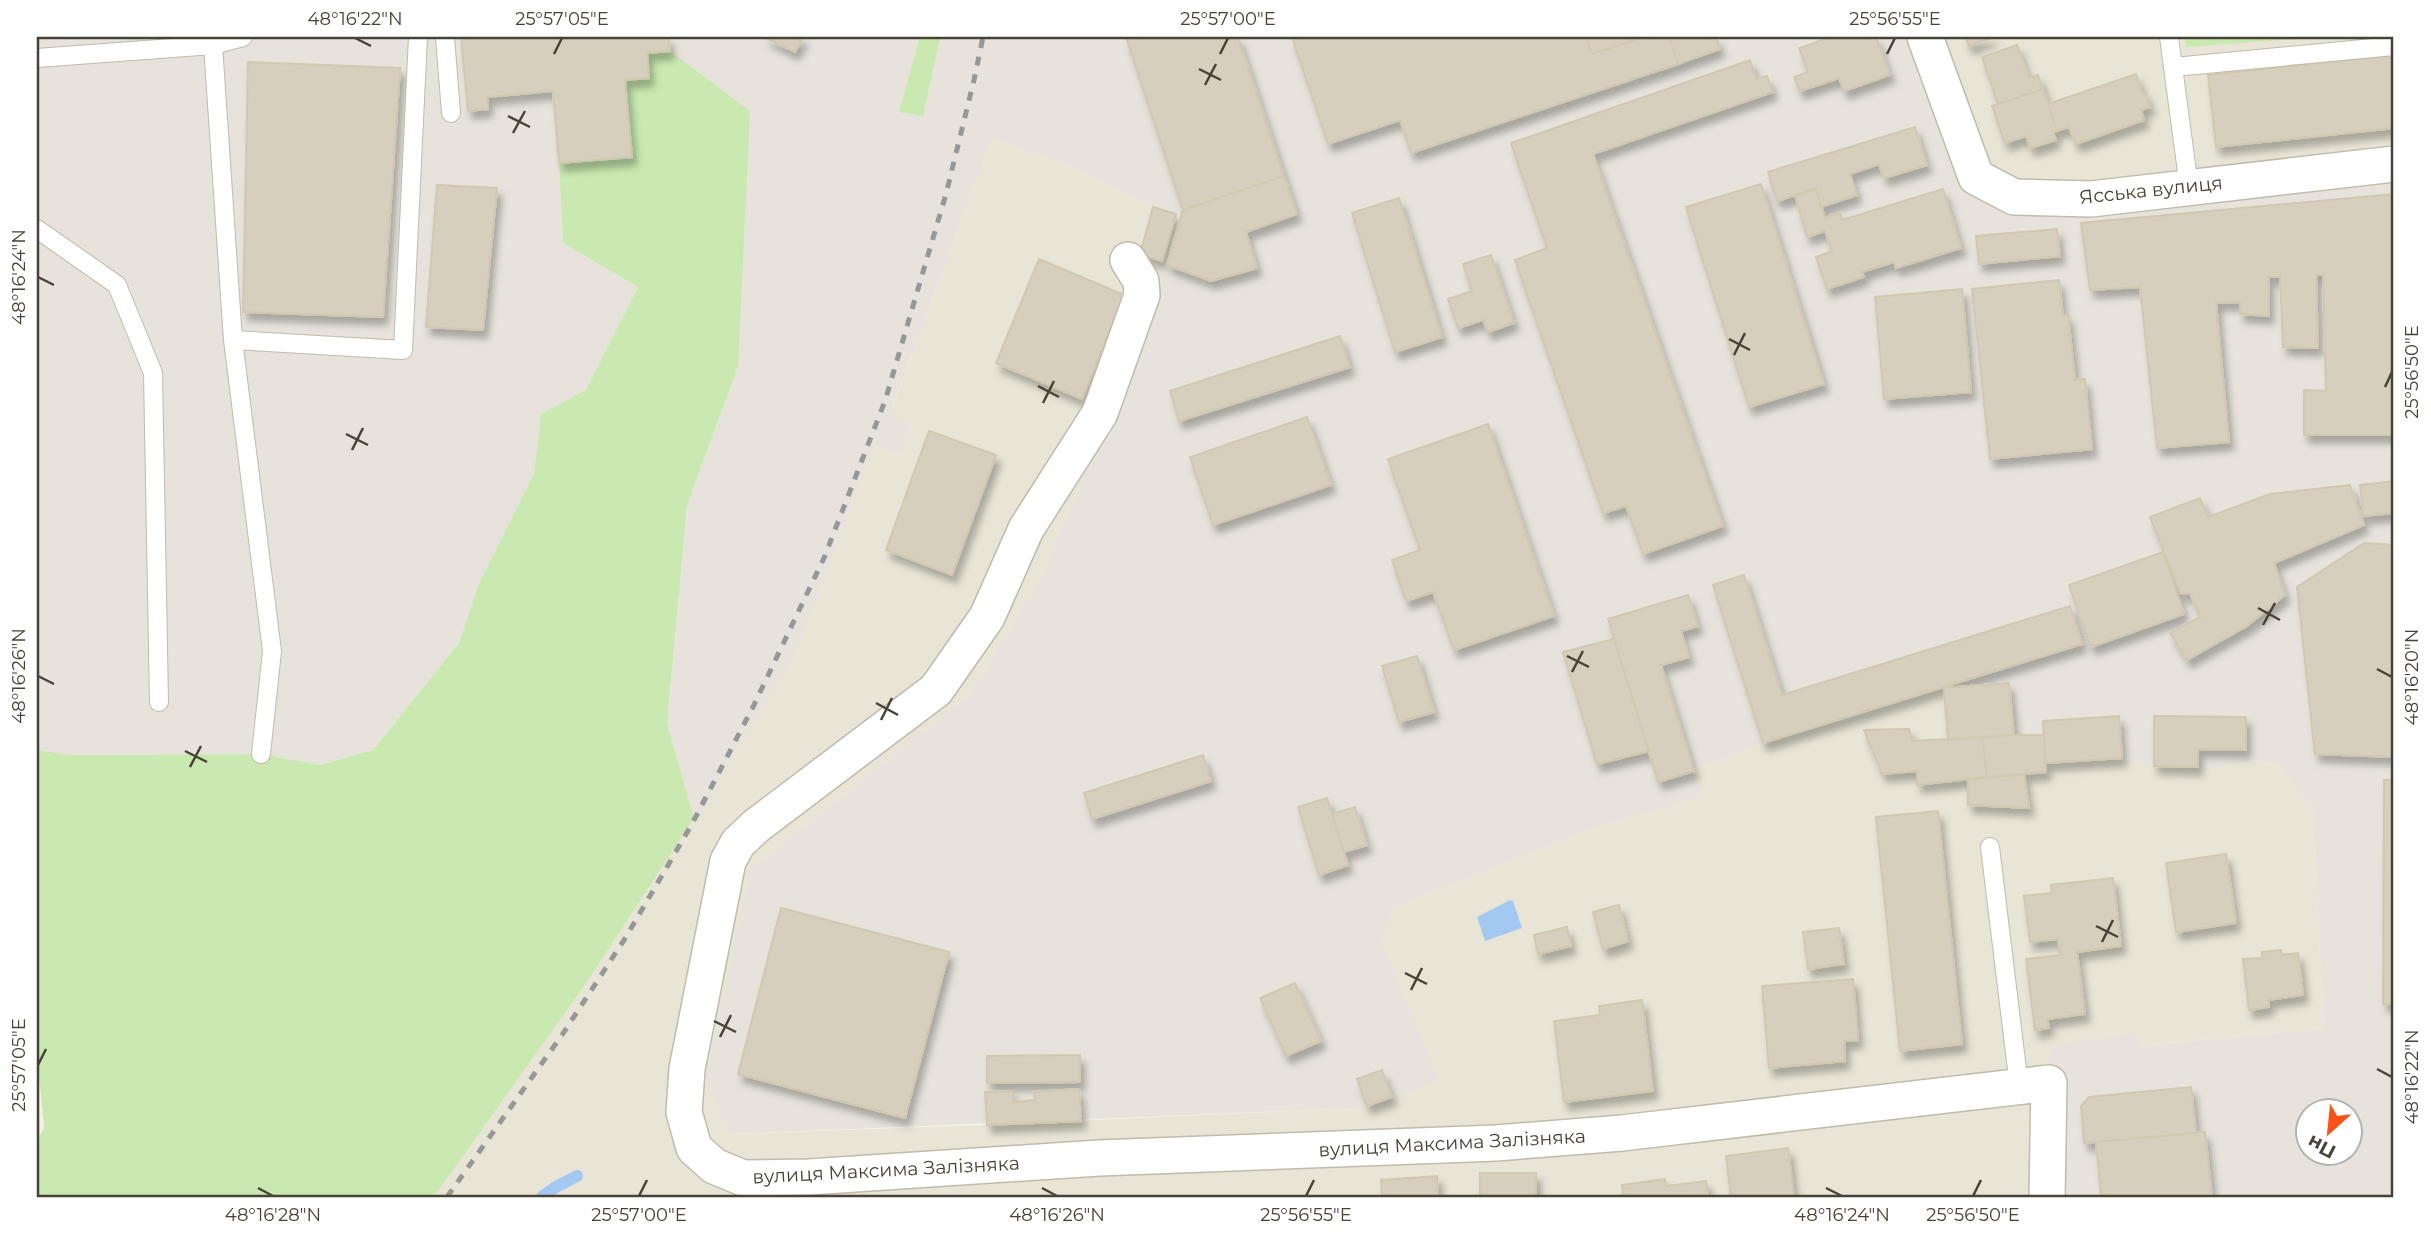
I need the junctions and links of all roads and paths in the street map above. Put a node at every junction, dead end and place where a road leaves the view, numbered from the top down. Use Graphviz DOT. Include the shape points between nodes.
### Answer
graph roads {
  1 [pos="243,37"];
  2 [pos="418,37"];
  3 [pos="445,37"];
  4 [pos="1925,37"];
  5 [pos="2169,37"];
  6 [pos="214,45"];
  7 [pos="2394,46"];
  8 [pos="37,58"];
  9 [pos="2174,67"];
  10 [pos="451,113"];
  11 [pos="2394,164"];
  12 [pos="2189,187"];
  13 [pos="37,229"];
  14 [pos="1128,260"];
  15 [pos="233,340"];
  16 [pos="159,702"];
  17 [pos="261,754"];
  18 [pos="1990,846"];
  19 [pos="2034,1085"];
  20 [pos="2047,1197"];
  1 -- 6 [label="lane"];
  2 -- 15 [label="lane" via="403,350"];
  3 -- 10 [label="lane"];
  4 -- 12 [label="street, Ясська вулиця" via="1976,177 2014,197 2091,199"];
  5 -- 9 [label="lane"];
  6 -- 8 [label="lane"];
  6 -- 15 [label="lane"];
  7 -- 9 [label="lane"];
  9 -- 12 [label="lane"];
  11 -- 12 [label="street, Ясська вулиця"];
  13 -- 16 [label="lane" via="117,285 153,373"];
  14 -- 19 [label="street, вулиця Максима Залізняка" via="1141,281 1142,295 1100,413 1026,529 987,617 936,690 756,826 728,861 687,1069 684,1112 694,1148 714,1166 743,1178 808,1177 1099,1158 1496,1143 1622,1133"];
  15 -- 17 [label="lane" via="272,651"];
  18 -- 19 [label="lane"];
  19 -- 20 [label="street"];
}
